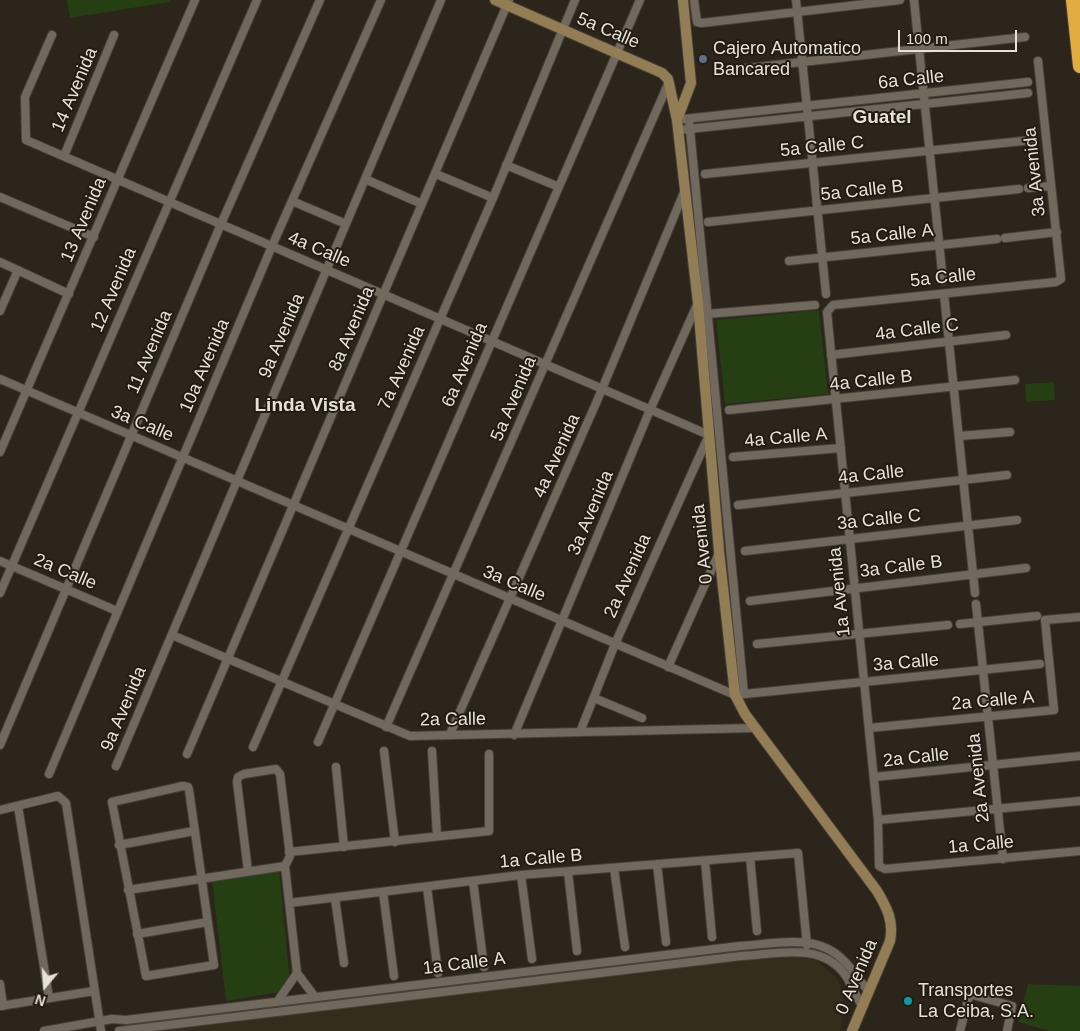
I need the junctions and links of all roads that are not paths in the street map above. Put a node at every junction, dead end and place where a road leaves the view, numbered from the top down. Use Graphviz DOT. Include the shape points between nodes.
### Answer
graph roads {
  1 [pos="196,0"];
  2 [pos="257,0"];
  3 [pos="320,0"];
  4 [pos="381,0"];
  5 [pos="441,0"];
  6 [pos="495,0"];
  7 [pos="575,0"];
  8 [pos="640,0"];
  9 [pos="683,0"];
  10 [pos="694,0"];
  11 [pos="796,0"];
  12 [pos="900,0"];
  13 [pos="914,0"];
  14 [pos="1073,0"];
  15 [pos="508,3"];
  16 [pos="797,12"];
  17 [pos="562,29"];
  18 [pos="52,35"];
  19 [pos="114,36"];
  20 [pos="1025,37"];
  21 [pos="919,49"];
  22 [pos="617,53"];
  23 [pos="1038,61"];
  24 [pos="802,62"];
  25 [pos="1080,66"];
  26 [pos="740,69"];
  27 [pos="669,82"];
  28 [pos="1028,82"];
  29 [pos="1028,93"];
  30 [pos="924,94"];
  31 [pos="925,104"];
  32 [pos="807,106"];
  33 [pos="808,116"];
  34 [pos="682,126"];
  35 [pos="1032,140"];
  36 [pos="930,151"];
  37 [pos="64,156"];
  38 [pos="812,163"];
  39 [pos="506,165"];
  40 [pos="436,174"];
  41 [pos="705,174"];
  42 [pos="118,179"];
  43 [pos="365,179"];
  44 [pos="1051,186"];
  45 [pos="559,187"];
  46 [pos="685,188"];
  47 [pos="0,196"];
  48 [pos="493,198"];
  49 [pos="935,198"];
  50 [pos="168,201"];
  51 [pos="292,201"];
  52 [pos="422,204"];
  53 [pos="817,210"];
  54 [pos="708,222"];
  55 [pos="221,224"];
  56 [pos="346,224"];
  57 [pos="1057,232"];
  58 [pos="94,237"];
  59 [pos="940,245"];
  60 [pos="272,246"];
  61 [pos="822,257"];
  62 [pos="789,261"];
  63 [pos="0,262"];
  64 [pos="18,270"];
  65 [pos="326,270"];
  66 [pos="1061,279"];
  67 [pos="943,281"];
  68 [pos="69,294"];
  69 [pos="383,294"];
  70 [pos="826,294"];
  71 [pos="944,294"];
  72 [pos="698,303"];
  73 [pos="815,305"];
  74 [pos="828,308"];
  75 [pos="0,311"];
  76 [pos="707,314"];
  77 [pos="440,319"];
  78 [pos="1006,335"];
  79 [pos="492,341"];
  80 [pos="950,342"];
  81 [pos="831,355"];
  82 [pos="545,364"];
  83 [pos="0,380"];
  84 [pos="1015,380"];
  85 [pos="954,387"];
  86 [pos="601,388"];
  87 [pos="28,391"];
  88 [pos="836,400"];
  89 [pos="650,410"];
  90 [pos="730,410"];
  91 [pos="78,412"];
  92 [pos="1010,432"];
  93 [pos="130,435"];
  94 [pos="709,436"];
  95 [pos="959,436"];
  96 [pos="840,448"];
  97 [pos="0,452"];
  98 [pos="733,457"];
  99 [pos="183,458"];
  100 [pos="1007,475"];
  101 [pos="964,480"];
  102 [pos="237,481"];
  103 [pos="845,493"];
  104 [pos="293,505"];
  105 [pos="738,505"];
  106 [pos="1017,520"];
  107 [pos="968,526"];
  108 [pos="347,528"];
  109 [pos="850,539"];
  110 [pos="719,551"];
  111 [pos="745,551"];
  112 [pos="401,552"];
  113 [pos="0,561"];
  114 [pos="12,566"];
  115 [pos="1026,568"];
  116 [pos="453,574"];
  117 [pos="974,574"];
  118 [pos="855,588"];
  119 [pos="65,589"];
  120 [pos="0,593"];
  121 [pos="975,594"];
  122 [pos="510,598"];
  123 [pos="750,601"];
  124 [pos="976,604"];
  125 [pos="117,611"];
  126 [pos="1037,616"];
  127 [pos="1080,617"];
  128 [pos="562,621"];
  129 [pos="978,622"];
  130 [pos="960,624"];
  131 [pos="948,625"];
  132 [pos="859,634"];
  133 [pos="172,635"];
  134 [pos="615,644"];
  135 [pos="757,644"];
  136 [pos="228,659"];
  137 [pos="1040,664"];
  138 [pos="668,667"];
  139 [pos="983,671"];
  140 [pos="281,682"];
  141 [pos="864,682"];
  142 [pos="739,694"];
  143 [pos="594,698"];
  144 [pos="334,705"];
  145 [pos="988,716"];
  146 [pos="642,718"];
  147 [pos="386,727"];
  148 [pos="755,728"];
  149 [pos="869,728"];
  150 [pos="580,732"];
  151 [pos="450,734"];
  152 [pos="514,735"];
  153 [pos="318,742"];
  154 [pos="0,745"];
  155 [pos="253,747"];
  156 [pos="384,751"];
  157 [pos="432,751"];
  158 [pos="187,754"];
  159 [pos="489,754"];
  160 [pos="1080,756"];
  161 [pos="993,765"];
  162 [pos="116,766"];
  163 [pos="336,767"];
  164 [pos="50,774"];
  165 [pos="874,777"];
  166 [pos="1080,801"];
  167 [pos="18,806"];
  168 [pos="998,809"];
  169 [pos="0,810"];
  170 [pos="878,820"];
  171 [pos="194,831"];
  172 [pos="437,836"];
  173 [pos="395,842"];
  174 [pos="120,845"];
  175 [pos="344,846"];
  176 [pos="1080,851"];
  177 [pos="289,852"];
  178 [pos="750,857"];
  179 [pos="1003,858"];
  180 [pos="705,860"];
  181 [pos="657,864"];
  182 [pos="285,866"];
  183 [pos="614,868"];
  184 [pos="885,870"];
  185 [pos="248,871"];
  186 [pos="568,872"];
  187 [pos="521,876"];
  188 [pos="201,878"];
  189 [pos="473,881"];
  190 [pos="427,887"];
  191 [pos="128,890"];
  192 [pos="383,892"];
  193 [pos="335,898"];
  194 [pos="289,903"];
  195 [pos="208,922"];
  196 [pos="758,931"];
  197 [pos="137,934"];
  198 [pos="712,937"];
  199 [pos="666,942"];
  200 [pos="806,942"];
  201 [pos="740,946"];
  202 [pos="625,947"];
  203 [pos="577,952"];
  204 [pos="808,952"];
  205 [pos="741,956"];
  206 [pos="532,959"];
  207 [pos="344,963"];
  208 [pos="484,967"];
  209 [pos="438,973"];
  210 [pos="297,974"];
  211 [pos="394,976"];
  212 [pos="0,984"];
  213 [pos="94,991"];
  214 [pos="869,991"];
  215 [pos="315,997"];
  216 [pos="49,998"];
  217 [pos="277,1002"];
  218 [pos="2,1006"];
  219 [pos="862,1007"];
  220 [pos="171,1014"];
  221 [pos="99,1022"];
  222 [pos="172,1024"];
  223 [pos="44,1031"];
  224 [pos="101,1031"];
  225 [pos="119,1031"];
  226 [pos="852,1031"];
  227 [pos="960,1031"];
  228 [pos="1007,1031"];
  1 -- 42 [label="street, 13 Avenida"];
  2 -- 50 [label="street, 12 Avenida"];
  3 -- 55 [label="street, 11 Avenida"];
  4 -- 51 [label="street, 10a Avenida"];
  5 -- 43 [label="street, 9a Avenida"];
  6 -- 15 [label="street, 5a Calle"];
  7 -- 17 [label="street, 7a Avenida"];
  8 -- 22 [label="street, 6a Avenida"];
  9 -- 34 [label="street, 0 Avenida" via="691,83"];
  10 -- 16 [label="street" via="697,22"];
  11 -- 16 [label="street"];
  12 -- 16 [label="street"];
  13 -- 21 [label="street"];
  14 -- 25 [label="highway"];
  15 -- 17 [label="street, 5a Calle"];
  15 -- 40 [label="street, 8a Avenida"];
  16 -- 24 [label="street"];
  17 -- 22 [label="street, 5a Calle"];
  17 -- 39 [label="street, 7a Avenida"];
  18 -- 37 [label="street, 4a Calle" via="25,97 26,140"];
  19 -- 37 [label="street, 14 Avenida"];
  20 -- 21 [label="street"];
  21 -- 24 [label="street"];
  21 -- 30 [label="street"];
  22 -- 27 [label="street, 5a Calle" via="662,72"];
  22 -- 45 [label="street, 6a Avenida"];
  23 -- 44 [label="street, 3a Avenida"];
  24 -- 26 [label="street"];
  24 -- 32 [label="street"];
  27 -- 34 [label="street"];
  27 -- 82 [label="street, 5a Avenida"];
  28 -- 30 [label="street, 6a Calle"];
  29 -- 31 [label="street, 6a Calle"];
  30 -- 31 [label="street"];
  30 -- 32 [label="street, 6a Calle"];
  31 -- 33 [label="street, 6a Calle"];
  31 -- 36 [label="street"];
  32 -- 33 [label="street"];
  32 -- 34 [label="street, 6a Calle" via="688,119"];
  33 -- 34 [label="street, 6a Calle"];
  33 -- 38 [label="street"];
  34 -- 46 [label="street, 0 Avenida"];
  34 -- 76 [label="street, 0 Avenida"];
  35 -- 36 [label="street, 5a Calle C"];
  36 -- 38 [label="street, 5a Calle C"];
  36 -- 49 [label="street"];
  37 -- 42 [label="street, 4a Calle"];
  38 -- 41 [label="street, 5a Calle C"];
  38 -- 53 [label="street"];
  39 -- 45 [label="street"];
  39 -- 48 [label="street, 7a Avenida"];
  40 -- 48 [label="street"];
  40 -- 52 [label="street, 8a Avenida"];
  42 -- 50 [label="street, 4a Calle"];
  42 -- 58 [label="street, 13 Avenida"];
  43 -- 52 [label="street"];
  43 -- 56 [label="street, 9a Avenida"];
  44 -- 49 [label="street, 5a Calle B"];
  44 -- 57 [label="street, 3a Avenida"];
  45 -- 79 [label="street, 6a Avenida"];
  46 -- 72 [label="street, 0 Avenida"];
  46 -- 86 [label="street, 4a Avenida"];
  47 -- 58 [label="street"];
  48 -- 77 [label="street, 7a Avenida"];
  49 -- 53 [label="street, 5a Calle B"];
  49 -- 59 [label="street"];
  50 -- 55 [label="street, 4a Calle"];
  50 -- 91 [label="street, 12 Avenida"];
  51 -- 56 [label="street"];
  51 -- 60 [label="street, 10a Avenida"];
  52 -- 69 [label="street, 8a Avenida"];
  53 -- 54 [label="street, 5a Calle B"];
  53 -- 61 [label="street"];
  55 -- 60 [label="street, 4a Calle"];
  55 -- 93 [label="street, 11 Avenida"];
  56 -- 65 [label="street, 9a Avenida"];
  57 -- 59 [label="street, 5a Calle A"];
  57 -- 66 [label="street, 3a Avenida"];
  58 -- 68 [label="street, 13 Avenida"];
  59 -- 61 [label="street, 5a Calle A"];
  59 -- 67 [label="street"];
  60 -- 65 [label="street, 4a Calle"];
  60 -- 99 [label="street, 10a Avenida"];
  61 -- 62 [label="street, 5a Calle A"];
  61 -- 70 [label="street"];
  63 -- 64 [label="street"];
  64 -- 68 [label="street"];
  64 -- 75 [label="street"];
  65 -- 69 [label="street, 4a Calle"];
  65 -- 102 [label="street, 9a Avenida"];
  66 -- 71 [label="street, 5a Calle"];
  68 -- 87 [label="street, 13 Avenida"];
  69 -- 77 [label="street, 4a Calle"];
  69 -- 104 [label="street, 8a Avenida"];
  71 -- 74 [label="street, 5a Calle"];
  71 -- 80 [label="street"];
  72 -- 89 [label="street, 3a Avenida"];
  72 -- 94 [label="street, 0 Avenida"];
  73 -- 76 [label="street"];
  74 -- 81 [label="street, 1a Avenida"];
  76 -- 142 [label="street, 0 Avenida"];
  77 -- 79 [label="street, 4a Calle"];
  77 -- 108 [label="street, 7a Avenida"];
  78 -- 80 [label="street, 4a Calle C"];
  79 -- 82 [label="street, 4a Calle"];
  79 -- 112 [label="street, 6a Avenida"];
  80 -- 81 [label="street, 4a Calle C"];
  80 -- 85 [label="street"];
  81 -- 88 [label="street, 1a Avenida"];
  82 -- 86 [label="street, 4a Calle"];
  82 -- 116 [label="street, 5a Avenida"];
  83 -- 87 [label="street, 3a Calle"];
  84 -- 85 [label="street, 4a Calle B"];
  85 -- 88 [label="street, 4a Calle B"];
  85 -- 95 [label="street"];
  86 -- 89 [label="street, 4a Calle"];
  86 -- 122 [label="street, 4a Avenida"];
  87 -- 91 [label="street, 3a Calle"];
  87 -- 97 [label="street, 13 Avenida"];
  88 -- 90 [label="street, 4a Calle B"];
  88 -- 96 [label="street, 1a Avenida"];
  89 -- 94 [label="street, 4a Calle"];
  89 -- 128 [label="street, 3a Avenida"];
  91 -- 93 [label="street, 3a Calle"];
  91 -- 114 [label="street, 12 Avenida"];
  92 -- 95 [label="street"];
  93 -- 99 [label="street, 3a Calle"];
  93 -- 119 [label="street, 11 Avenida"];
  94 -- 110 [label="street, 0 Avenida"];
  94 -- 134 [label="street, 2a Avenida"];
  95 -- 101 [label="street"];
  96 -- 98 [label="street, 4a Calle A"];
  96 -- 103 [label="street, 1a Avenida"];
  99 -- 102 [label="street, 3a Calle"];
  99 -- 125 [label="street, 10a Avenida"];
  100 -- 101 [label="street, 4a Calle"];
  101 -- 103 [label="street, 4a Calle"];
  101 -- 107 [label="street"];
  102 -- 104 [label="street, 3a Calle"];
  102 -- 133 [label="street, 9a Avenida"];
  103 -- 105 [label="street, 4a Calle"];
  103 -- 109 [label="street, 1a Avenida"];
  104 -- 108 [label="street, 3a Calle"];
  104 -- 136 [label="street, 8a Avenida"];
  106 -- 107 [label="street, 3a Calle C"];
  107 -- 109 [label="street, 3a Calle C"];
  107 -- 117 [label="street"];
  108 -- 112 [label="street, 3a Calle"];
  108 -- 140 [label="street, 7a Avenida"];
  109 -- 111 [label="street, 3a Calle C"];
  109 -- 118 [label="street, 1a Avenida"];
  110 -- 138 [label="street"];
  110 -- 142 [label="street, 0 Avenida"];
  112 -- 116 [label="street, 3a Calle"];
  112 -- 144 [label="street, 6a Avenida"];
  113 -- 114 [label="street, 2a Calle"];
  114 -- 119 [label="street, 2a Calle"];
  114 -- 120 [label="street, 12 Avenida"];
  115 -- 117 [label="street, 3a Calle B"];
  116 -- 122 [label="street, 3a Calle"];
  116 -- 147 [label="street, 5a Avenida"];
  117 -- 118 [label="street, 3a Calle B"];
  117 -- 121 [label="street"];
  118 -- 123 [label="street, 3a Calle B"];
  118 -- 132 [label="street, 1a Avenida"];
  119 -- 125 [label="street, 2a Calle"];
  119 -- 154 [label="street, 11 Avenida"];
  122 -- 128 [label="street, 3a Calle"];
  122 -- 151 [label="street, 4a Avenida"];
  124 -- 129 [label="street, 2a Avenida"];
  125 -- 164 [label="street, 10a Avenida"];
  126 -- 129 [label="street"];
  127 -- 145 [label="street, 2a Calle A" via="1045,620 1054,710"];
  128 -- 134 [label="street, 3a Calle"];
  128 -- 152 [label="street, 3a Avenida"];
  129 -- 130 [label="street"];
  129 -- 139 [label="street, 2a Avenida"];
  131 -- 132 [label="street"];
  132 -- 135 [label="street"];
  132 -- 141 [label="street, 1a Avenida"];
  133 -- 136 [label="street, 2a Calle"];
  133 -- 162 [label="street, 9a Avenida"];
  134 -- 138 [label="street, 3a Calle"];
  134 -- 143 [label="street, 2a Avenida"];
  136 -- 140 [label="street, 2a Calle"];
  136 -- 158 [label="street, 8a Avenida"];
  137 -- 139 [label="street, 3a Calle"];
  138 -- 142 [label="street, 3a Calle"];
  139 -- 141 [label="street, 3a Calle"];
  139 -- 145 [label="street, 2a Avenida"];
  140 -- 144 [label="street, 2a Calle"];
  140 -- 155 [label="street, 7a Avenida"];
  141 -- 142 [label="street, 3a Calle"];
  141 -- 149 [label="street, 1a Avenida"];
  142 -- 148 [label="street, 0 Avenida" via="745,714"];
  143 -- 146 [label="street"];
  143 -- 150 [label="street, 2a Avenida"];
  144 -- 147 [label="street, 2a Calle"];
  144 -- 153 [label="street, 6a Avenida"];
  145 -- 149 [label="street, 2a Calle A"];
  145 -- 161 [label="street, 2a Avenida"];
  147 -- 151 [label="street, 2a Calle" via="410,736"];
  148 -- 150 [label="street, 2a Calle"];
  148 -- 214 [label="street, 0 Avenida" via="889,910 890,941"];
  149 -- 165 [label="street, 1a Avenida"];
  150 -- 152 [label="street, 2a Calle"];
  151 -- 152 [label="street, 2a Calle"];
  156 -- 173 [label="street"];
  157 -- 172 [label="street"];
  159 -- 172 [label="street" via="488,831"];
  160 -- 161 [label="street, 2a Calle"];
  161 -- 165 [label="street, 2a Calle"];
  161 -- 168 [label="street, 2a Avenida"];
  163 -- 175 [label="street"];
  165 -- 170 [label="street, 1a Avenida"];
  166 -- 168 [label="street"];
  167 -- 169 [label="street"];
  167 -- 213 [label="street" via="58,796 66,803"];
  167 -- 216 [label="street"];
  168 -- 170 [label="street"];
  168 -- 179 [label="street, 2a Avenida"];
  170 -- 184 [label="street, 1a Avenida" via="879,866"];
  171 -- 174 [label="street"];
  171 -- 174 [label="street" via="188,786 163,790 112,802"];
  171 -- 188 [label="street"];
  172 -- 173 [label="street"];
  173 -- 175 [label="street"];
  174 -- 191 [label="street"];
  175 -- 177 [label="street"];
  176 -- 179 [label="street, 1a Calle"];
  177 -- 182 [label="street"];
  177 -- 185 [label="street" via="280,774 271,769 244,774 238,777 237,782"];
  178 -- 180 [label="street, 1a Calle B"];
  178 -- 196 [label="street"];
  178 -- 200 [label="street, 1a Calle B" via="798,853"];
  179 -- 184 [label="street, 1a Calle"];
  180 -- 181 [label="street, 1a Calle B"];
  180 -- 198 [label="street"];
  181 -- 183 [label="street, 1a Calle B"];
  181 -- 199 [label="street"];
  182 -- 185 [label="street"];
  182 -- 194 [label="street"];
  183 -- 186 [label="street, 1a Calle B"];
  183 -- 202 [label="street"];
  185 -- 188 [label="street"];
  186 -- 187 [label="street, 1a Calle B"];
  186 -- 203 [label="street"];
  187 -- 189 [label="street, 1a Calle B"];
  187 -- 206 [label="street"];
  188 -- 191 [label="street"];
  188 -- 195 [label="street"];
  189 -- 190 [label="street, 1a Calle B"];
  189 -- 208 [label="street"];
  190 -- 192 [label="street, 1a Calle B"];
  190 -- 209 [label="street"];
  191 -- 197 [label="street"];
  192 -- 193 [label="street, 1a Calle B"];
  192 -- 211 [label="street"];
  193 -- 194 [label="street, 1a Calle B"];
  193 -- 207 [label="street"];
  194 -- 210 [label="street"];
  195 -- 197 [label="street"];
  195 -- 197 [label="street" via="214,961 210,968 146,976"];
  200 -- 201 [label="street, 1a Calle A"];
  200 -- 204 [label="street"];
  200 -- 214 [label="street, 1a Calle A" via="837,954"];
  201 -- 205 [label="street"];
  201 -- 215 [label="street, 1a Calle A"];
  204 -- 205 [label="street, 1a Calle A"];
  204 -- 219 [label="street, 1a Calle A" via="820,955 839,968"];
  205 -- 222 [label="street, 1a Calle A"];
  210 -- 215 [label="street"];
  210 -- 217 [label="street"];
  212 -- 218 [label="street"];
  213 -- 216 [label="street"];
  213 -- 221 [label="street"];
  214 -- 219 [label="street, 0 Avenida"];
  215 -- 217 [label="street, 1a Calle A"];
  216 -- 218 [label="street"];
  217 -- 220 [label="street, 1a Calle A"];
  219 -- 226 [label="street, 0 Avenida"];
  220 -- 221 [label="street, 1a Calle A"];
  220 -- 222 [label="street"];
  221 -- 223 [label="street, 1a Calle A"];
  221 -- 224 [label="street"];
  222 -- 225 [label="street, 1a Calle A"];
  227 -- 228 [label="street" via="969,996 973,995 1013,1007"];
}
